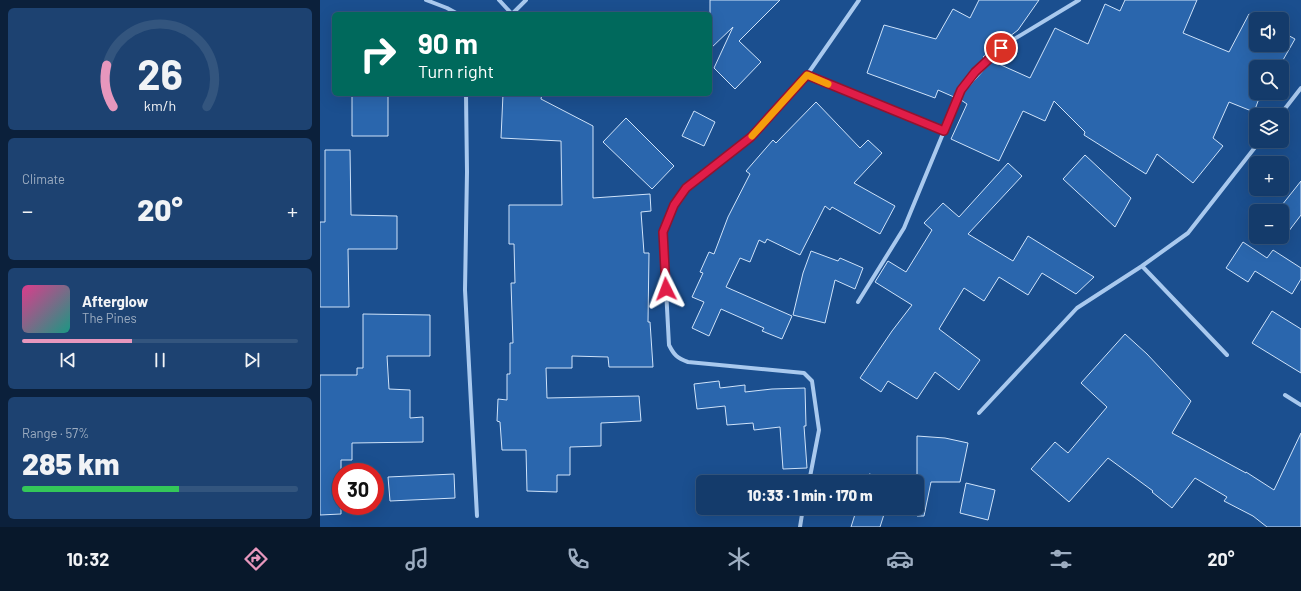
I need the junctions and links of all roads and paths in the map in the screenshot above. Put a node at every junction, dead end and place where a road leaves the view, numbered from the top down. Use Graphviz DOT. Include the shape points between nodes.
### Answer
graph roads {
  1 [pos="426,0"];
  2 [pos="499,0"];
  3 [pos="526,0"];
  4 [pos="859,0"];
  5 [pos="1079,0"];
  6 [pos="454,12"];
  7 [pos="510,12"];
  8 [pos="514,12"];
  9 [pos="807,75"];
  10 [pos="1301,88"];
  11 [pos="466,96"];
  12 [pos="1285,108"];
  13 [pos="944,131"];
  14 [pos="1255,148"];
  15 [pos="1142,266"];
  16 [pos="858,302"];
  17 [pos="1227,356"];
  18 [pos="1285,395"];
  19 [pos="1301,405"];
  20 [pos="979,413"];
  21 [pos="810,475"];
  22 [pos="802,515"];
  23 [pos="477,516"];
  24 [pos="800,527"];
  1 -- 6 [label="street"];
  2 -- 7 [label="street"];
  3 -- 8 [label="street"];
  4 -- 9 [label="street"];
  5 -- 13 [label="street" via="1001,48 975,72 961,90"];
  9 -- 13 [label="street"];
  9 -- 21 [label="street" via="751,137 686,188 674,205 663,232 669,345 673,353 679,359 688,362 804,373 812,381 819,430"];
  10 -- 12 [label="street"];
  11 -- 23 [label="street" via="465,290"];
  13 -- 16 [label="street" via="904,228"];
  14 -- 15 [label="street" via="1188,233"];
  15 -- 17 [label="street"];
  15 -- 20 [label="street" via="1077,308"];
  18 -- 19 [label="street"];
  22 -- 24 [label="street"];
}
